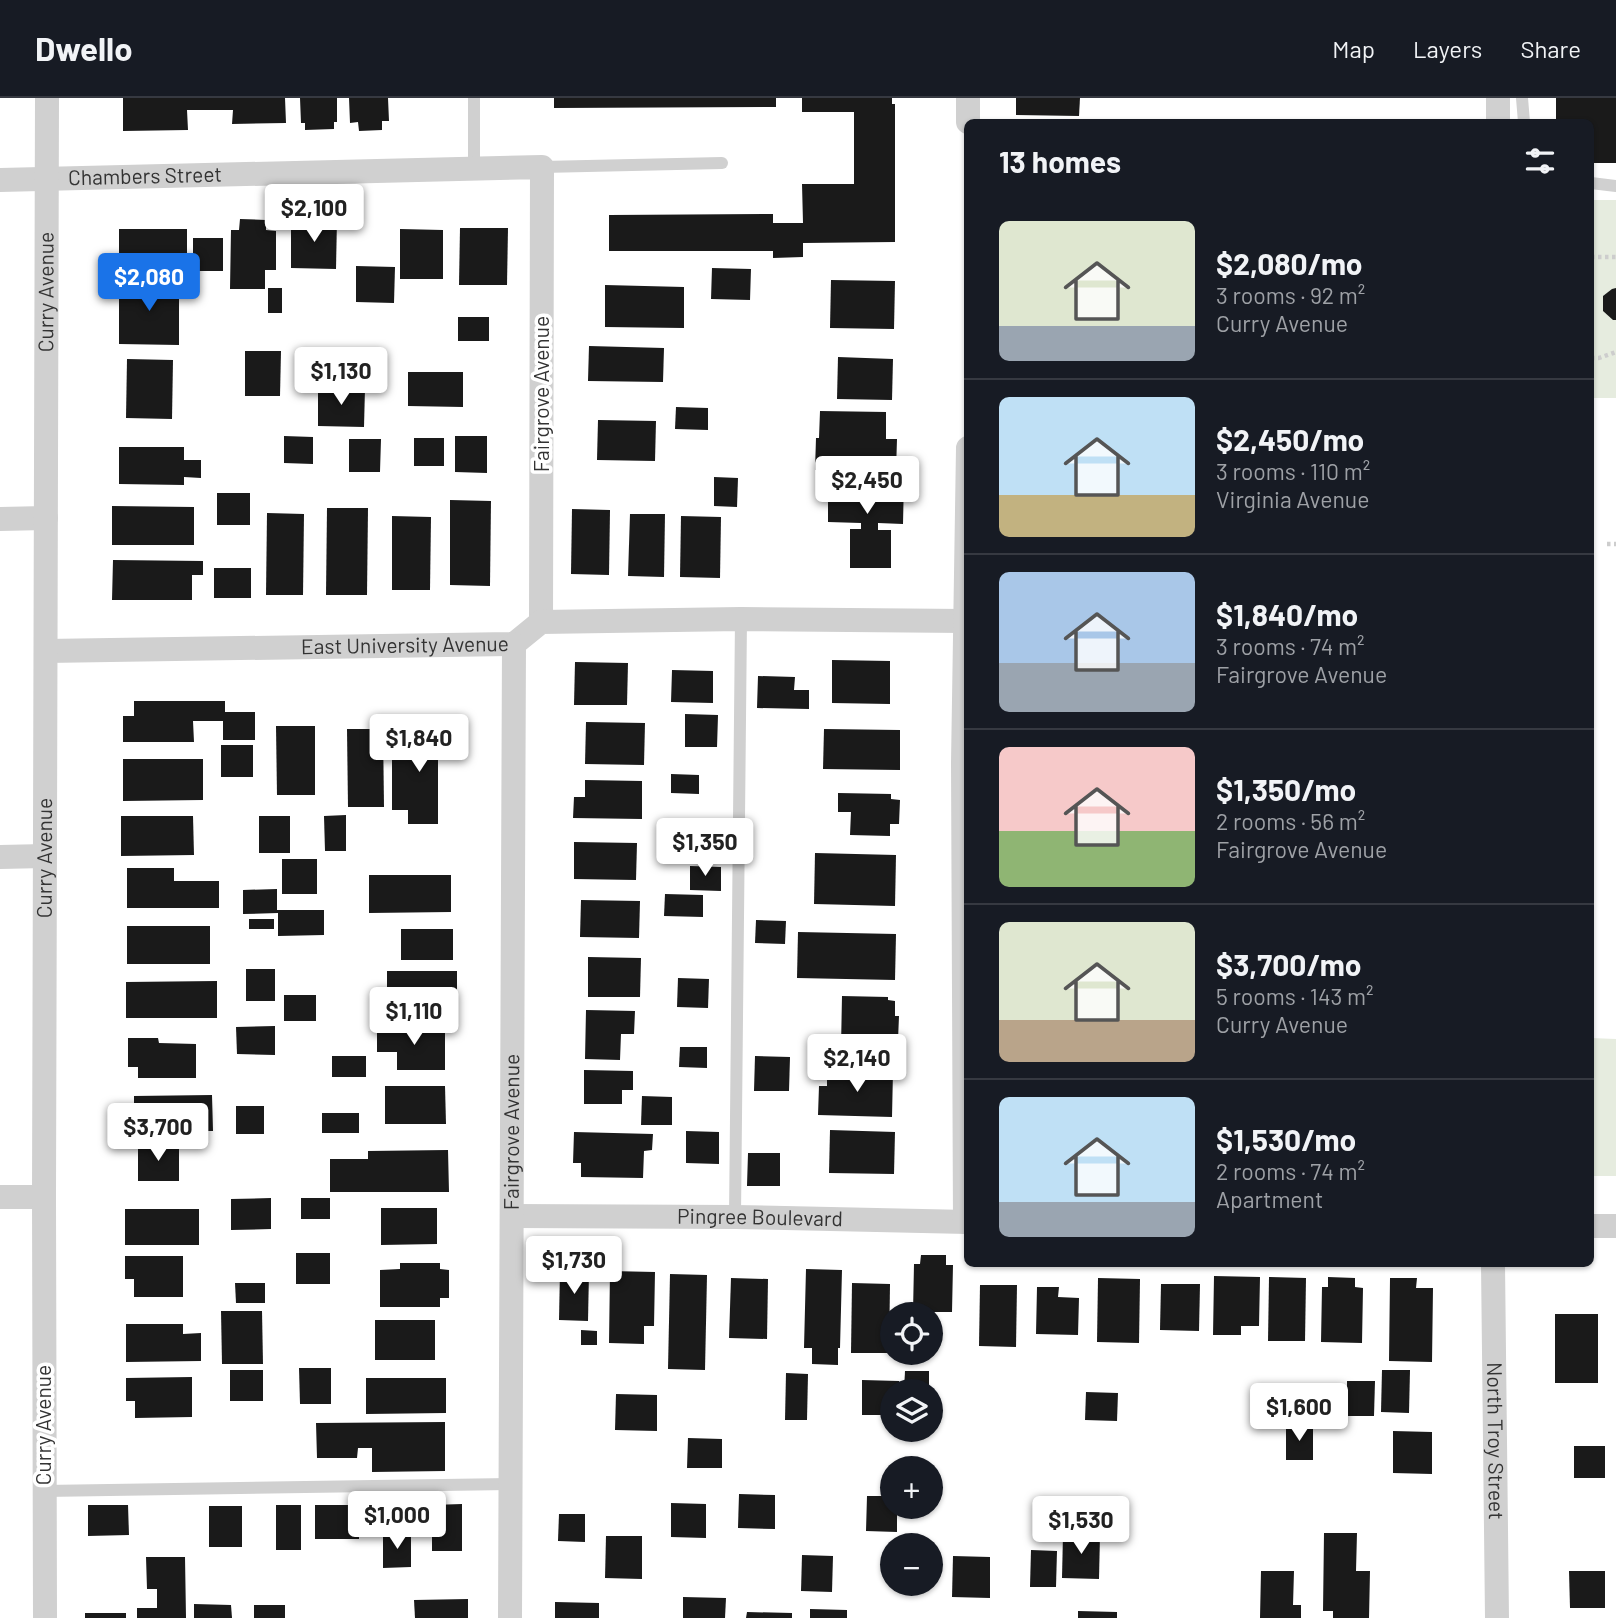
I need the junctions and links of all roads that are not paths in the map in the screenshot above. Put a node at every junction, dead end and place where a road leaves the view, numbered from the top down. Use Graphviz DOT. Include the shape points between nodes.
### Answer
graph roads {
  1 [pos="47,98"];
  2 [pos="474,98"];
  3 [pos="968,98"];
  4 [pos="1498,98"];
  5 [pos="1522,98"];
  6 [pos="968,119"];
  7 [pos="1498,119"];
  8 [pos="1524,119"];
  9 [pos="722,163"];
  10 [pos="542,167"];
  11 [pos="474,168"];
  12 [pos="48,179"];
  13 [pos="0,180"];
  14 [pos="1594,183"];
  15 [pos="1616,186"];
  16 [pos="47,518"];
  17 [pos="0,519"];
  18 [pos="741,619"];
  19 [pos="964,621"];
  20 [pos="541,622"];
  21 [pos="514,644"];
  22 [pos="46,651"];
  23 [pos="964,692"];
  24 [pos="45,856"];
  25 [pos="0,858"];
  26 [pos="964,916"];
  27 [pos="0,1197"];
  28 [pos="44,1197"];
  29 [pos="512,1216"];
  30 [pos="736,1217"];
  31 [pos="964,1222"];
  32 [pos="1594,1226"];
  33 [pos="1616,1226"];
  34 [pos="1493,1267"];
  35 [pos="511,1484"];
  36 [pos="44,1491"];
  37 [pos="45,1618"];
  38 [pos="510,1618"];
  39 [pos="1497,1618"];
  1 -- 12 [label="street, Curry Avenue"];
  2 -- 11 [label="lane"];
  3 -- 6 [label="street"];
  4 -- 7 [label="street"];
  5 -- 8 [label="lane"];
  9 -- 10 [label="lane"];
  10 -- 11 [label="street, Chambers Street"];
  10 -- 20 [label="street, Fairgrove Avenue"];
  11 -- 12 [label="street, Chambers Street"];
  12 -- 13 [label="street, Chambers Street"];
  12 -- 16 [label="street, Curry Avenue"];
  14 -- 15 [label="lane"];
  16 -- 17 [label="street"];
  16 -- 22 [label="street, Curry Avenue"];
  18 -- 19 [label="street"];
  18 -- 20 [label="street"];
  18 -- 30 [label="lane"];
  20 -- 21 [label="street, East University Avenue"];
  21 -- 22 [label="street, East University Avenue"];
  21 -- 29 [label="street, Fairgrove Avenue"];
  22 -- 24 [label="street, Curry Avenue"];
  23 -- 26 [label="street"];
  24 -- 25 [label="street"];
  24 -- 28 [label="street, Curry Avenue"];
  27 -- 28 [label="street"];
  28 -- 36 [label="street, Curry Avenue"];
  29 -- 30 [label="street, Pingree Boulevard"];
  29 -- 35 [label="street, Fairgrove Avenue"];
  30 -- 31 [label="street, Pingree Boulevard"];
  32 -- 33 [label="street"];
  34 -- 39 [label="street, North Troy Street"];
  35 -- 36 [label="lane"];
  35 -- 38 [label="street, Fairgrove Avenue"];
  36 -- 37 [label="street, Curry Avenue"];
}
